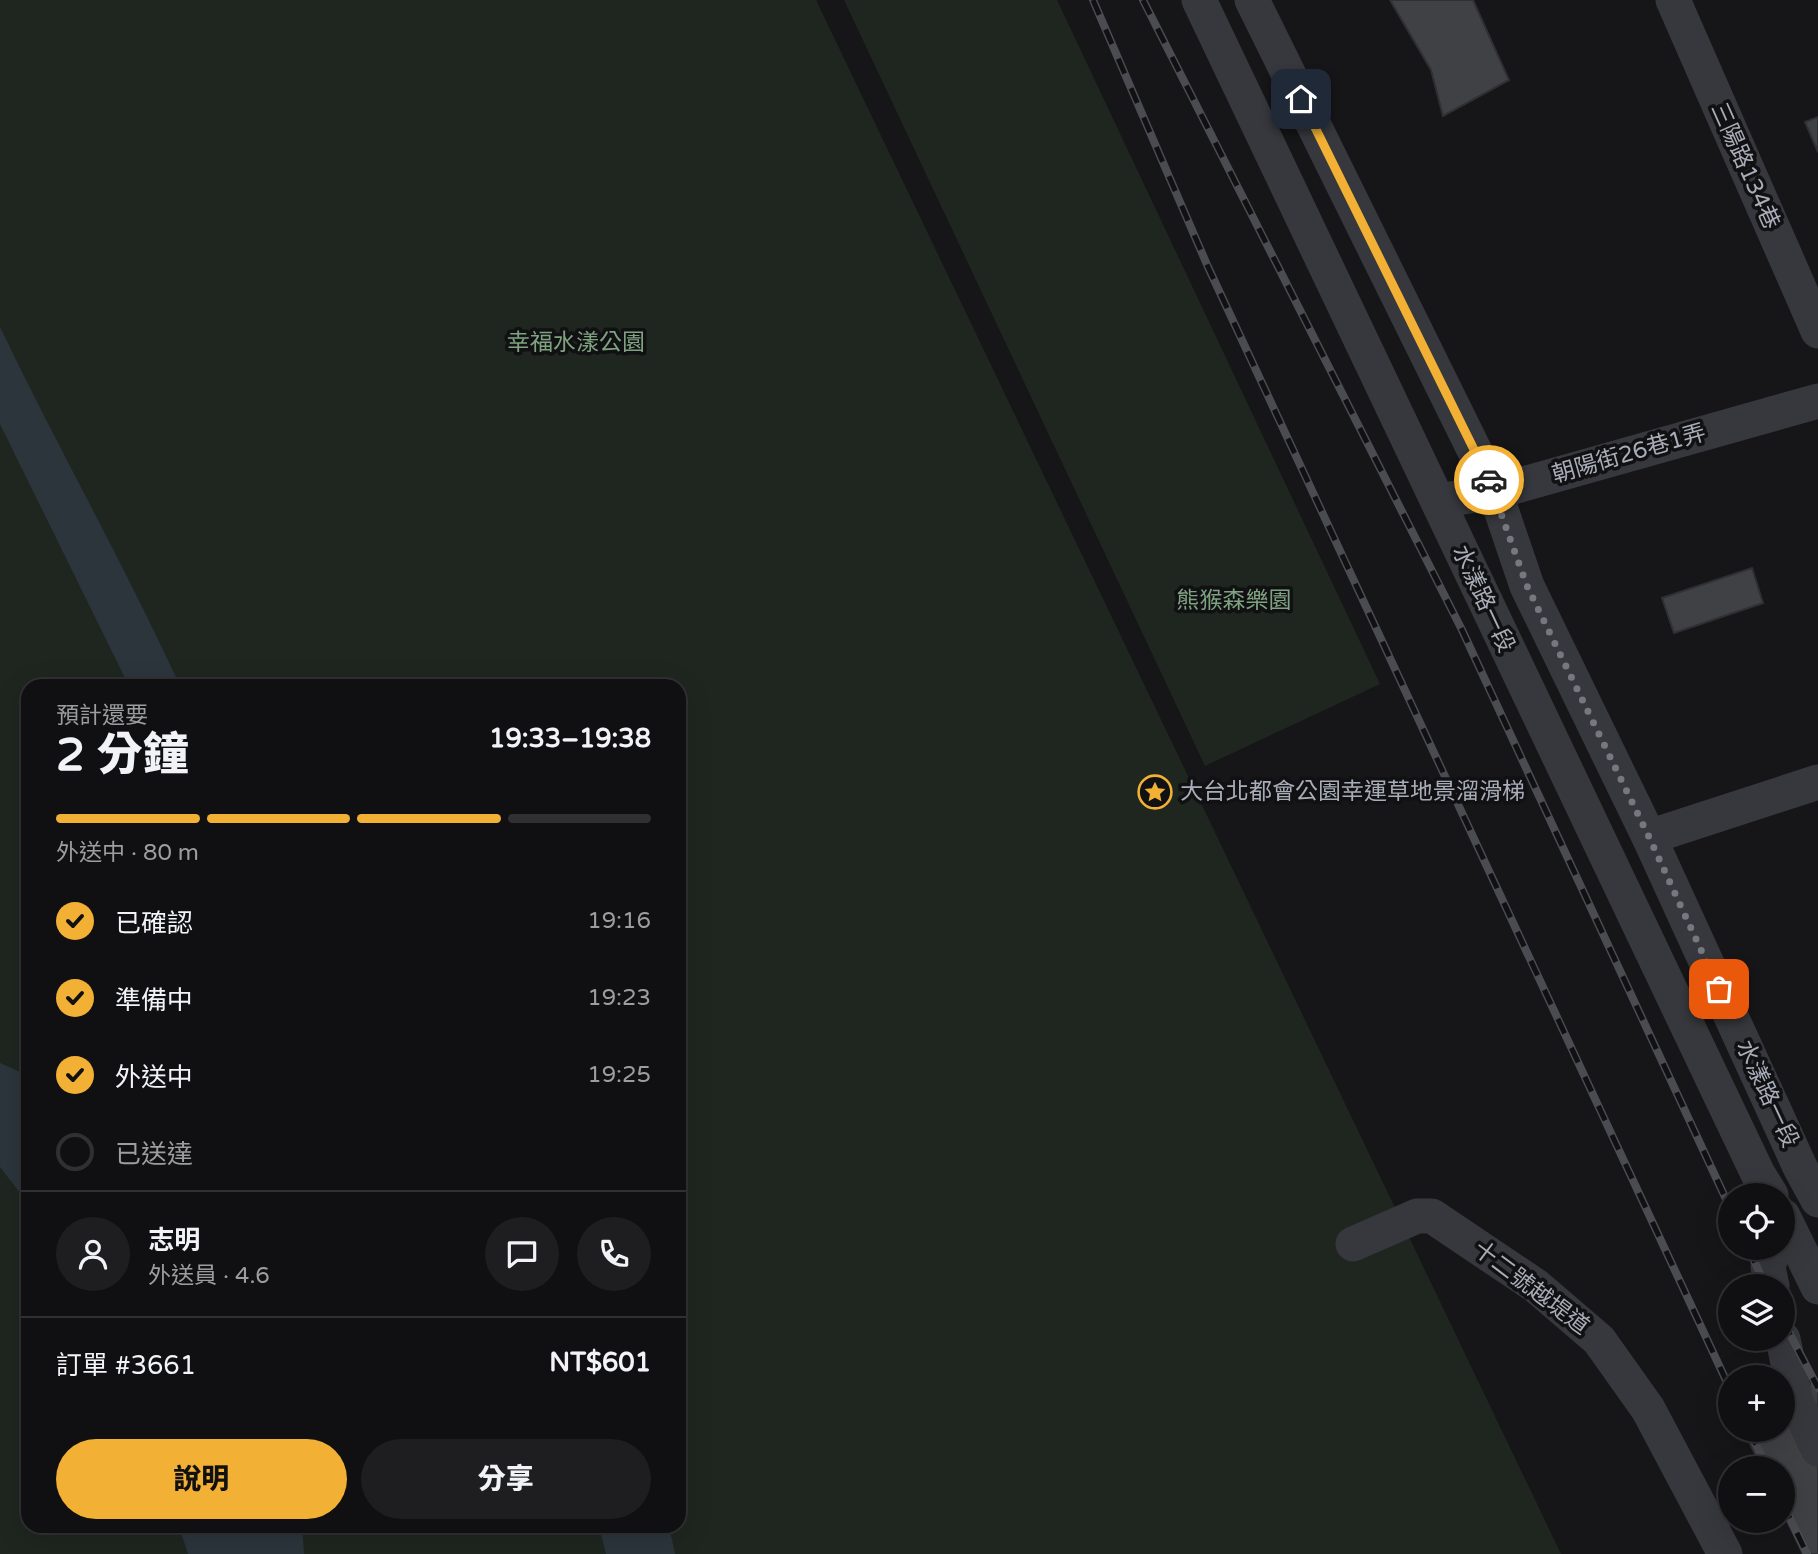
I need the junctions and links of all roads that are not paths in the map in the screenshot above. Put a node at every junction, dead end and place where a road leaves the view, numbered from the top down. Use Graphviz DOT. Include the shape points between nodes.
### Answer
graph roads {
  1 [pos="1199,0"];
  2 [pos="1252,0"];
  3 [pos="1673,0"];
  4 [pos="1818,331"];
  5 [pos="1818,401"];
  6 [pos="1495,492"];
  7 [pos="1438,501"];
  8 [pos="1818,782"];
  9 [pos="1649,837"];
  10 [pos="1765,1183"];
  11 [pos="1818,1200"];
  12 [pos="1795,1236"];
  13 [pos="1353,1244"];
  14 [pos="1816,1276"];
  15 [pos="1785,1351"];
  16 [pos="1818,1449"];
  17 [pos="1725,1554"];
  1 -- 7 [label="street, 水漾路一段"];
  2 -- 6 [label="street, 水漾路一段"];
  3 -- 4 [label="street, 三陽路134巷"];
  5 -- 6 [label="street, 朝陽街26巷1弄"];
  6 -- 7 [label="street, 朝陽街26巷1弄"];
  6 -- 9 [label="street, 水漾路一段" via="1527,586"];
  7 -- 10 [label="street, 水漾路一段"];
  8 -- 9 [label="street"];
  9 -- 11 [label="street, 水漾路一段"];
  12 -- 14 [label="street, 水漾路一段"];
  13 -- 17 [label="street, 十二號越堤道" via="1417,1216 1432,1216 1536,1286 1599,1340 1641,1399"];
  15 -- 16 [label="street" via="1796,1402"];
}
